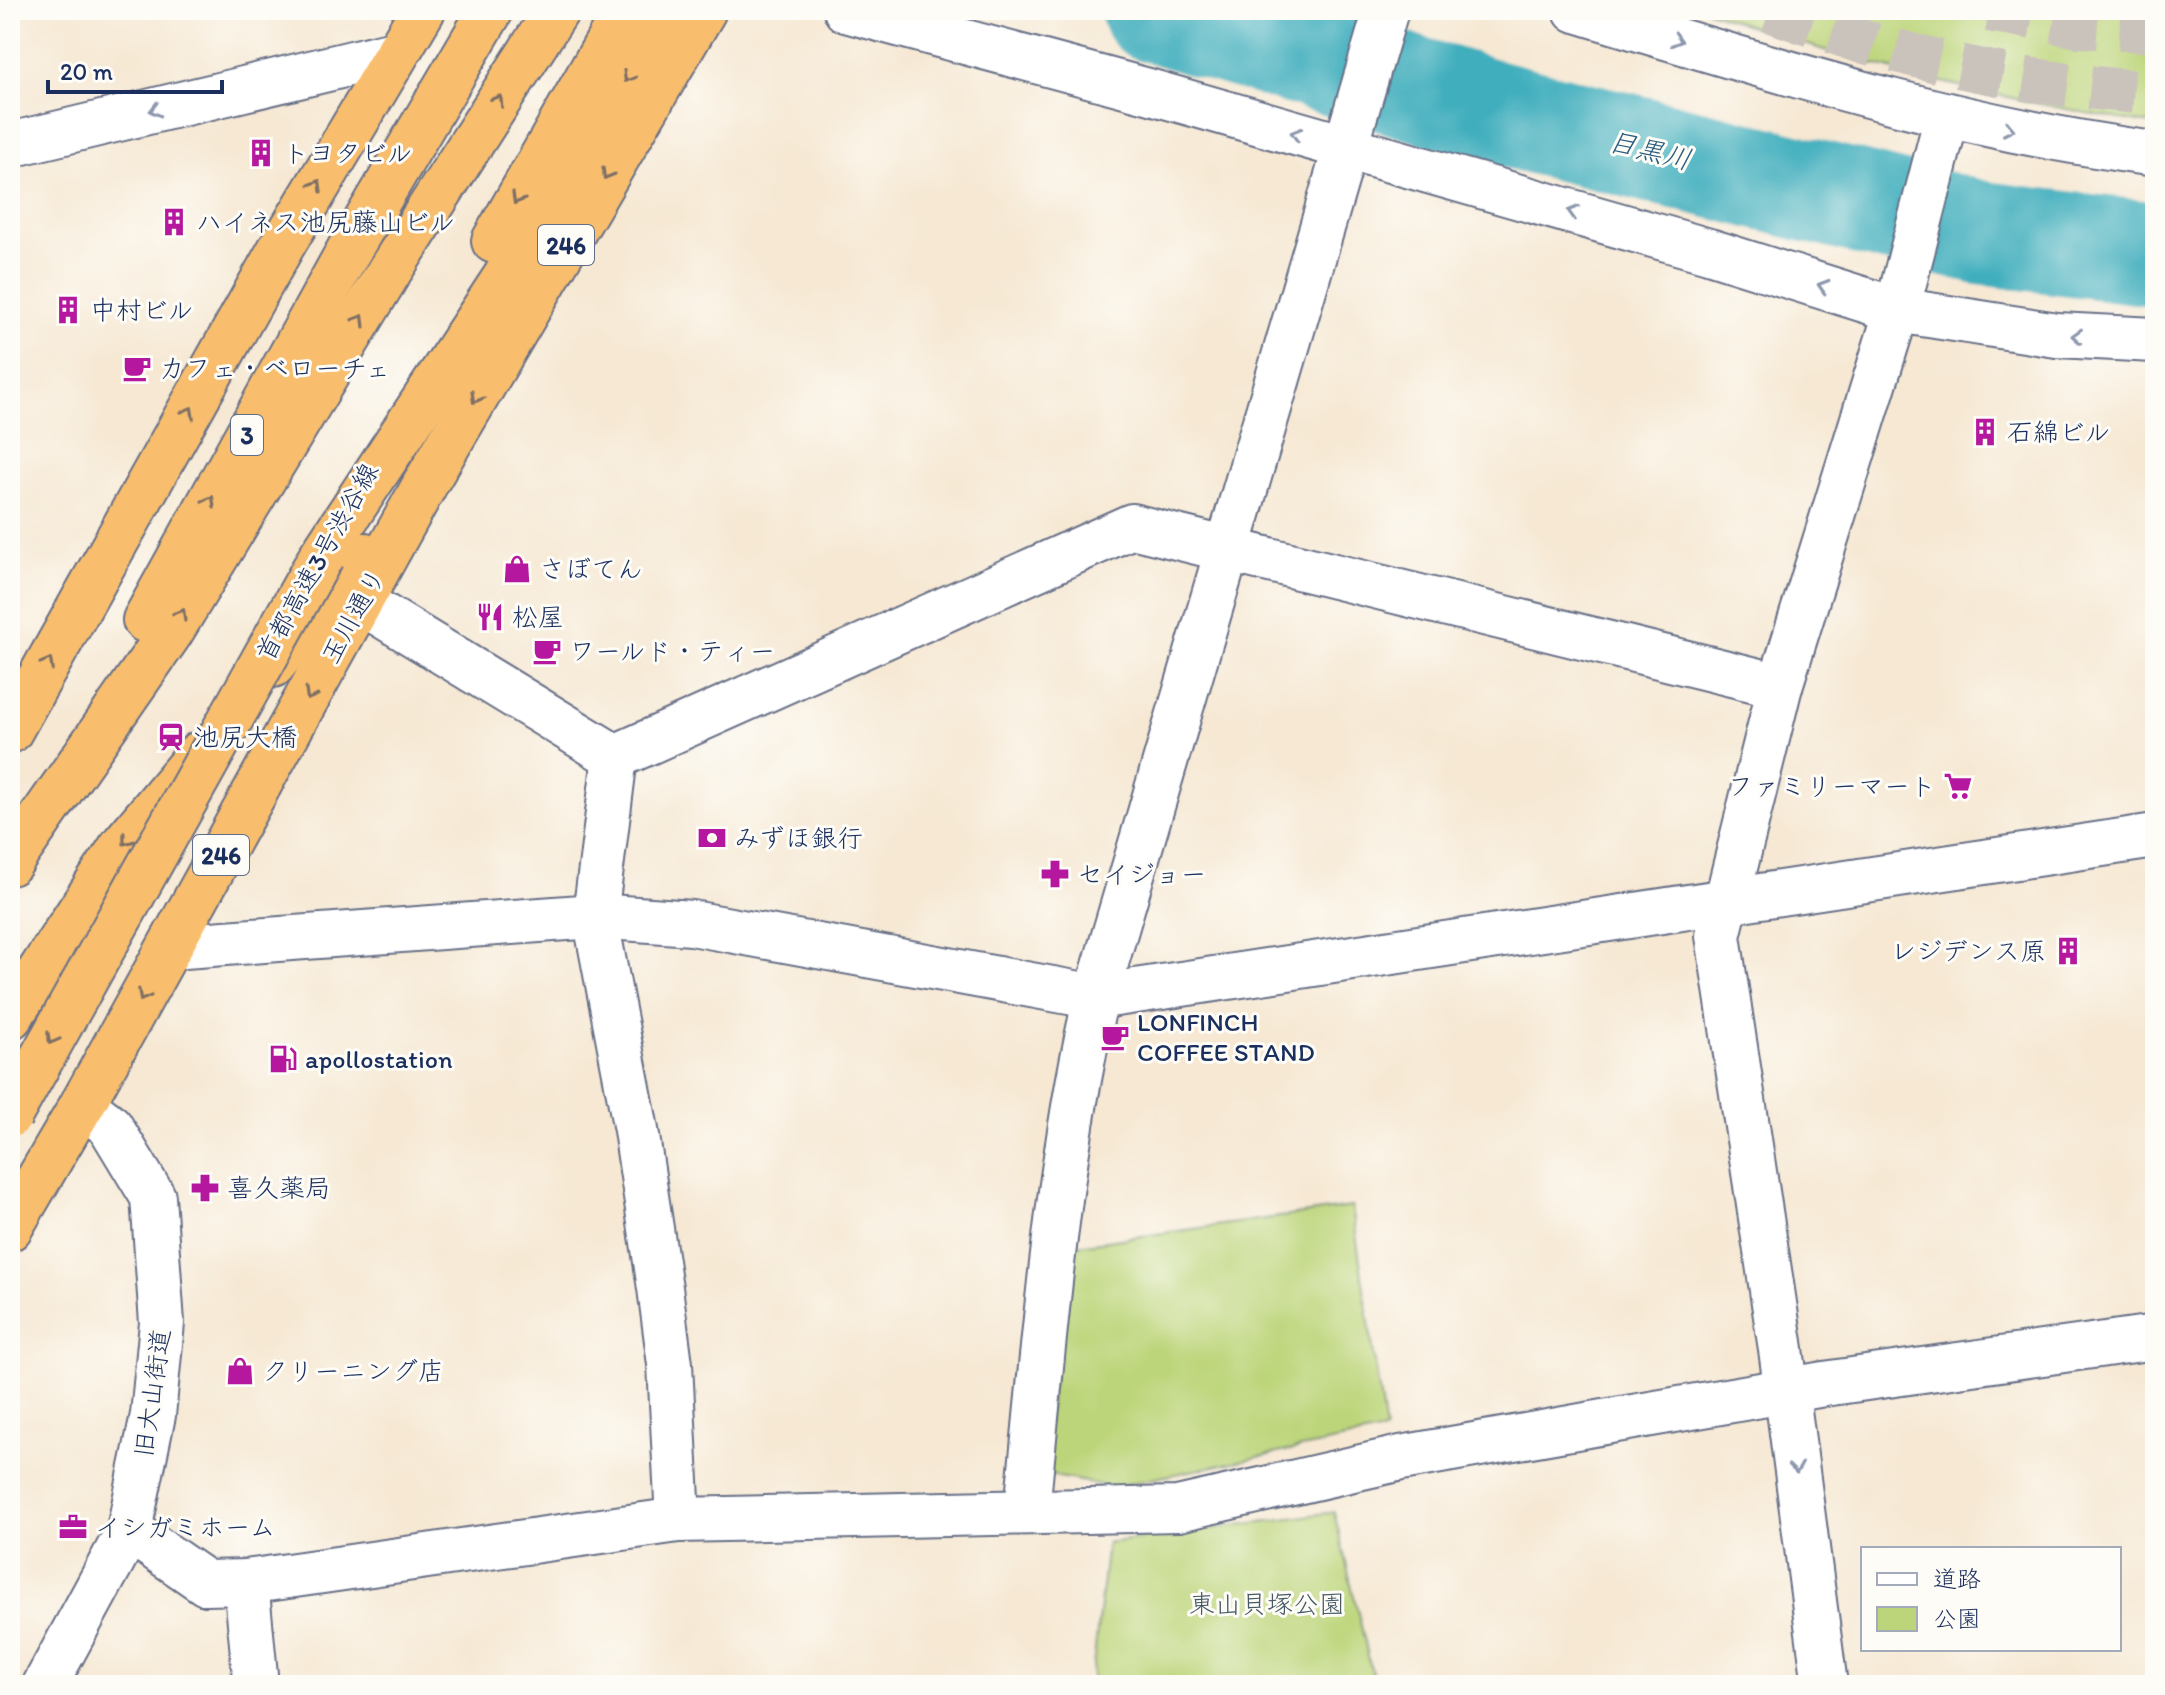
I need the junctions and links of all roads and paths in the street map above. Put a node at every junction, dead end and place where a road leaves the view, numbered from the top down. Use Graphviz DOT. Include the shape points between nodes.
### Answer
graph roads {
  1 [pos="423,10"];
  2 [pos="491,10"];
  3 [pos="557,10"];
  4 [pos="626,10"];
  5 [pos="668,10"];
  6 [pos="704,10"];
  7 [pos="846,10"];
  8 [pos="1386,10"];
  9 [pos="1576,10"];
  10 [pos="394,53"];
  11 [pos="1350,132"];
  12 [pos="1941,136"];
  13 [pos="10,145"];
  14 [pos="2155,154"];
  15 [pos="1901,294"];
  16 [pos="2155,340"];
  17 [pos="428,479"];
  18 [pos="1229,548"];
  19 [pos="322,555"];
  20 [pos="361,602"];
  21 [pos="1780,686"];
  22 [pos="10,731"];
  23 [pos="615,757"];
  24 [pos="2155,836"];
  25 [pos="10,863"];
  26 [pos="1728,903"];
  27 [pos="595,916"];
  28 [pos="170,947"];
  29 [pos="1096,997"];
  30 [pos="10,1017"];
  31 [pos="82,1105"];
  32 [pos="10,1115"];
  33 [pos="10,1228"];
  34 [pos="2155,1337"];
  35 [pos="1786,1390"];
  36 [pos="1027,1510"];
  37 [pos="678,1520"];
  38 [pos="129,1530"];
  39 [pos="246,1582"];
  40 [pos="45,1685"];
  41 [pos="256,1685"];
  42 [pos="1825,1685"];
  1 -- 10 [label="highway"];
  25 -- 2 [label="highway, 3, one-way" via="349,250"];
  25 -- 3 [label="highway, one-way" via="170,633 390,270"];
  4 -- 19 [label="highway, 首都高速3号渋谷線, one-way"];
  5 -- 19 [label="highway, one-way" via="504,279"];
  6 -- 17 [label="highway, 玉川通り / 246, one-way"];
  11 -- 7 [label="street, one-way"];
  8 -- 11 [label="street"];
  9 -- 12 [label="street, one-way"];
  10 -- 13 [label="street, one-way"];
  22 -- 10 [label="highway, one-way"];
  15 -- 11 [label="street, one-way" via="1709,251"];
  11 -- 18 [label="street"];
  12 -- 14 [label="street, one-way" via="2074,143"];
  12 -- 15 [label="street"];
  16 -- 15 [label="street, one-way" via="2057,335"];
  15 -- 21 [label="street"];
  17 -- 20 [label="highway, 玉川通り / 246"];
  17 -- 30 [label="highway, one-way" via="122,846"];
  18 -- 21 [label="street"];
  18 -- 23 [label="street" via="1132,526"];
  18 -- 29 [label="street"];
  19 -- 32 [label="highway, 首都高速3号渋谷線, one-way, bridge"];
  20 -- 23 [label="street"];
  20 -- 28 [label="highway, 玉川通り / 246, one-way"];
  21 -- 26 [label="street"];
  23 -- 27 [label="street"];
  24 -- 26 [label="street"];
  26 -- 29 [label="street"];
  26 -- 35 [label="street" via="1718,936"];
  27 -- 28 [label="street"];
  27 -- 29 [label="street" via="692,923"];
  27 -- 37 [label="street" via="660,1288 670,1364"];
  28 -- 31 [label="highway, 玉川通り / 246, one-way"];
  29 -- 36 [label="street" via="1054,1249"];
  31 -- 33 [label="highway, 玉川通り / 246"];
  31 -- 38 [label="street, 旧大山街道" via="110,1126 153,1197 162,1323 153,1415"];
  34 -- 35 [label="street"];
  35 -- 36 [label="street" via="1401,1458 1178,1509"];
  35 -- 42 [label="street, one-way"];
  36 -- 37 [label="street"];
  37 -- 39 [label="street"];
  38 -- 39 [label="street" via="206,1583"];
  38 -- 40 [label="street, 旧大山街道"];
  39 -- 41 [label="street"];
}
